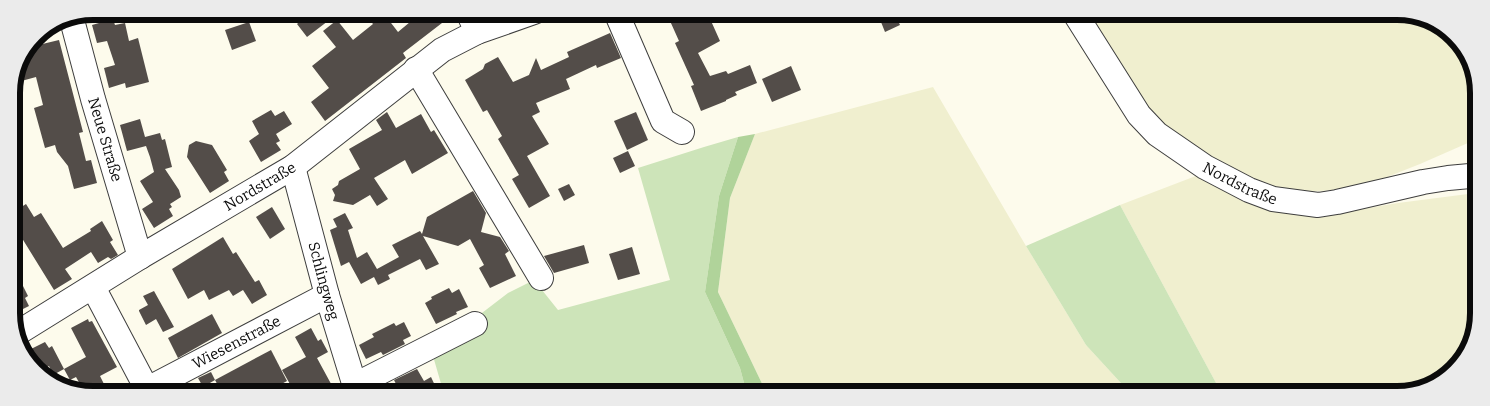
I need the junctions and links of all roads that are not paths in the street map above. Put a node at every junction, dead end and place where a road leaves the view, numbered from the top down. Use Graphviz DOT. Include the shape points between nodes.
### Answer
graph roads {
  1 [pos="619,20"];
  2 [pos="1079,20"];
  3 [pos="473,22"];
  4 [pos="73,23"];
  5 [pos="416,70"];
  6 [pos="682,132"];
  7 [pos="293,167"];
  8 [pos="1470,176"];
  9 [pos="140,257"];
  10 [pos="541,278"];
  11 [pos="93,287"];
  12 [pos="327,295"];
  13 [pos="475,324"];
  14 [pos="22,330"];
  15 [pos="142,386"];
  16 [pos="156,386"];
  17 [pos="355,386"];
  18 [pos="361,386"];
  1 -- 6 [label="street" via="663,121"];
  2 -- 8 [label="street, Nordstraße" via="1138,115 1157,134 1206,167 1249,190 1273,198 1318,205 1424,182"];
  3 -- 5 [label="street, Nordstraße"];
  4 -- 9 [label="street, Neue Straße"];
  5 -- 7 [label="street, Nordstraße"];
  5 -- 10 [label="street"];
  7 -- 9 [label="street, Nordstraße"];
  7 -- 12 [label="street, Schlingweg"];
  9 -- 11 [label="street, Nordstraße"];
  11 -- 14 [label="street, Nordstraße"];
  11 -- 15 [label="street"];
  12 -- 16 [label="street, Wiesenstraße"];
  12 -- 17 [label="street, Schlingweg"];
  13 -- 18 [label="street"];
}
